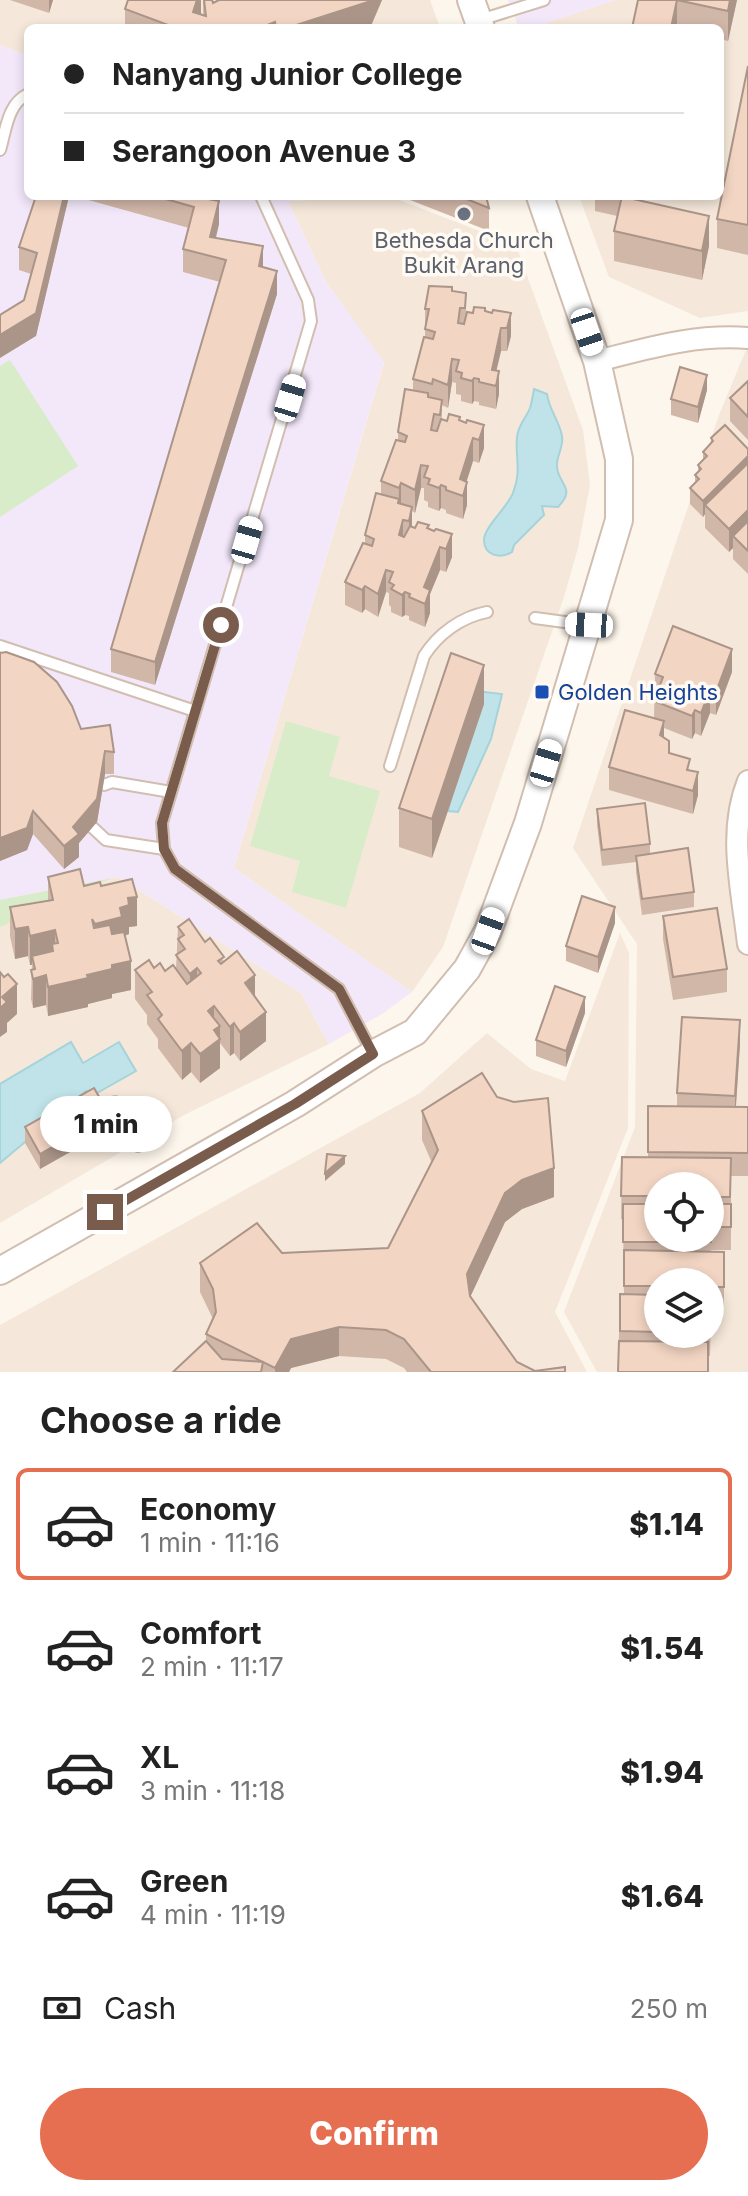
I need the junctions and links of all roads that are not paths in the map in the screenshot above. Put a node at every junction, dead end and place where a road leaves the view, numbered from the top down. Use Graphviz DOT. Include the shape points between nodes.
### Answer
graph roads {
  1 [pos="544,0"];
  2 [pos="477,16"];
  3 [pos="24,96"];
  4 [pos="0,150"];
  5 [pos="263,200"];
  6 [pos="541,200"];
  7 [pos="748,338"];
  8 [pos="597,361"];
  9 [pos="487,612"];
  10 [pos="535,618"];
  11 [pos="589,625"];
  12 [pos="0,646"];
  13 [pos="195,711"];
  14 [pos="390,766"];
  15 [pos="748,781"];
  16 [pos="104,785"];
  17 [pos="171,792"];
  18 [pos="92,827"];
  19 [pos="164,849"];
  20 [pos="748,944"];
  21 [pos="373,1054"];
  22 [pos="115,1102"];
  23 [pos="138,1146"];
  24 [pos="0,1271"];
  1 -- 2 [label="lane"];
  3 -- 4 [label="lane" via="11,109"];
  5 -- 13 [label="lane" via="308,300 311,321"];
  6 -- 8 [label="street"];
  7 -- 8 [label="street" via="713,336 660,344"];
  8 -- 11 [label="street" via="619,459 619,520"];
  9 -- 14 [label="lane" via="468,616 433,642 424,656"];
  10 -- 11 [label="lane"];
  11 -- 21 [label="street" via="528,823 488,931 467,969 415,1032"];
  12 -- 13 [label="lane"];
  13 -- 17 [label="lane"];
  15 -- 20 [label="street" via="736,835"];
  16 -- 17 [label="lane"];
  17 -- 19 [label="lane" via="162,823"];
  18 -- 19 [label="lane" via="106,840"];
  19 -- 21 [label="lane" via="175,869 339,989"];
  21 -- 24 [label="street"];
  22 -- 23 [label="lane"];
}
